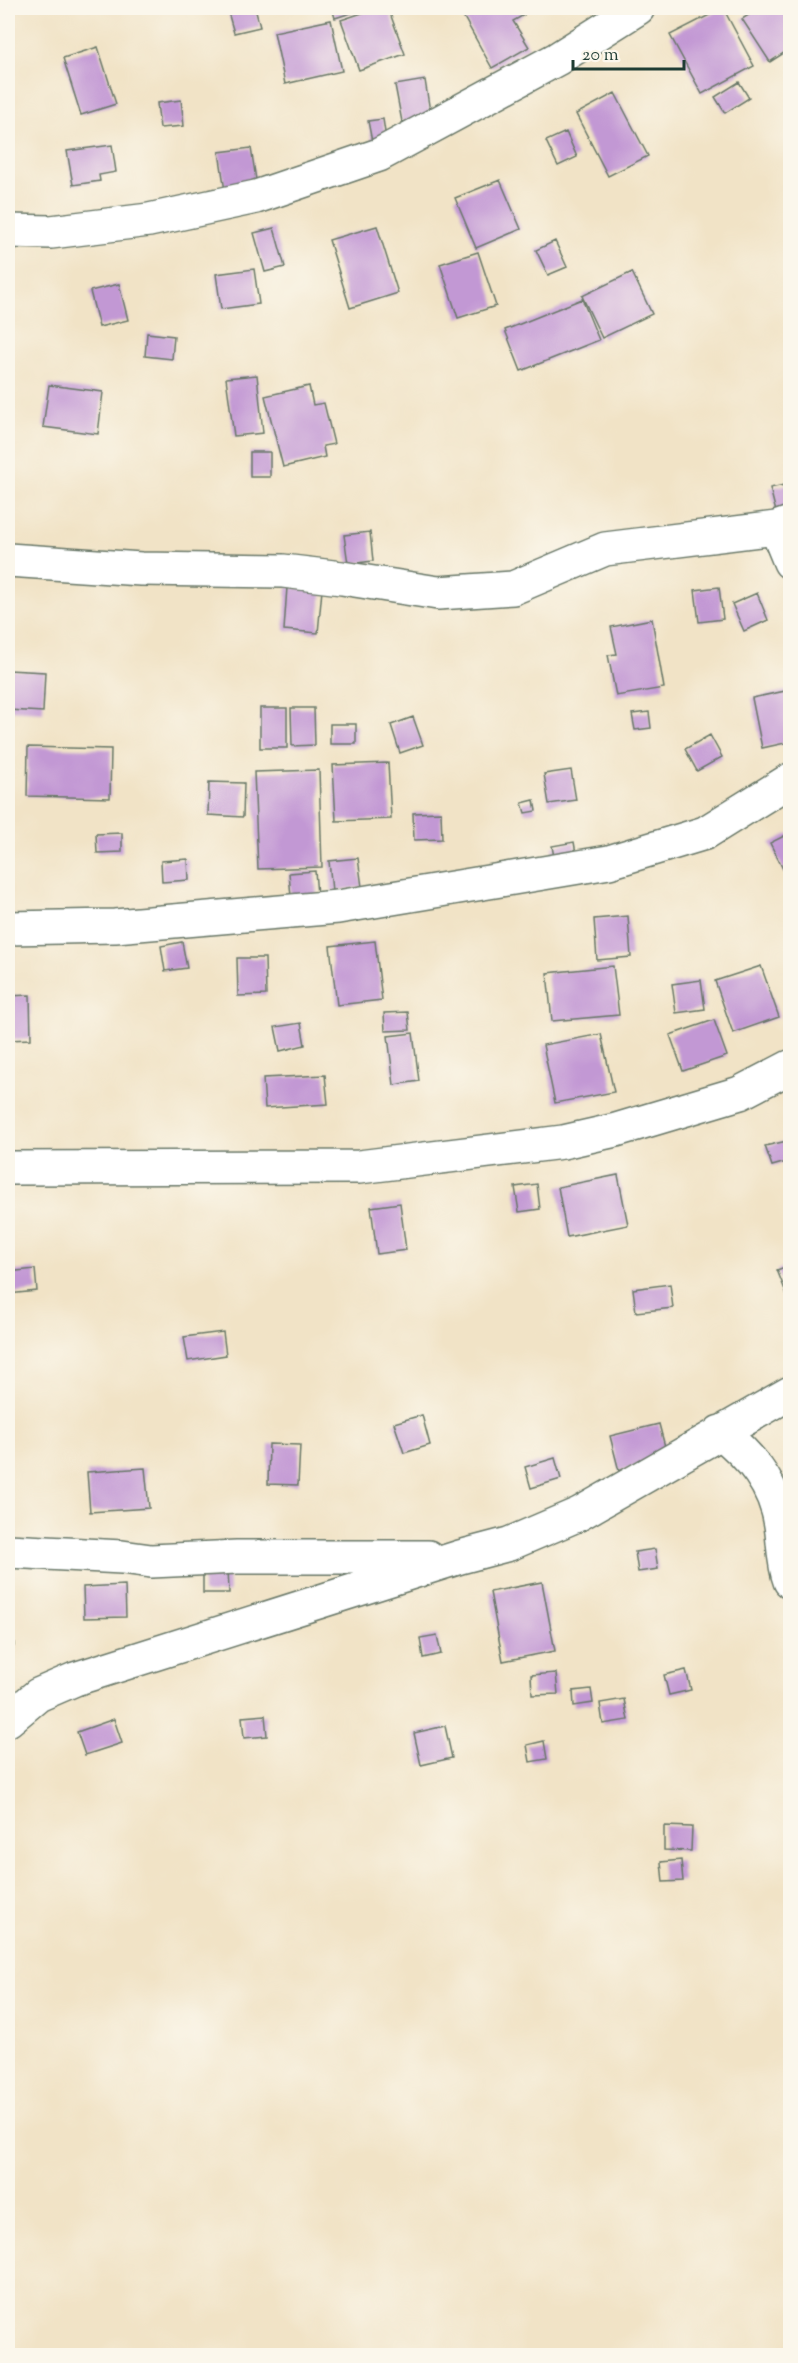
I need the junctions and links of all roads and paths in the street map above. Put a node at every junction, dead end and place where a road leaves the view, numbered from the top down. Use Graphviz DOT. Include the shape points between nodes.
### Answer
graph roads {
  1 [pos="638,8"];
  2 [pos="8,231"];
  3 [pos="783,526"];
  4 [pos="8,560"];
  5 [pos="790,562"];
  6 [pos="790,780"];
  7 [pos="8,928"];
  8 [pos="790,1067"];
  9 [pos="8,1168"];
  10 [pos="790,1393"];
  11 [pos="720,1432"];
  12 [pos="8,1551"];
  13 [pos="460,1557"];
  14 [pos="790,1581"];
  15 [pos="8,1720"];
  1 -- 2 [label="street" via="557,59 379,155 256,197 149,220 51,232"];
  3 -- 4 [label="street" via="605,549 513,588 438,593 283,571 141,569"];
  3 -- 5 [label="street"];
  6 -- 7 [label="street" via="705,833 609,862 338,907 115,926"];
  8 -- 9 [label="street" via="740,1093 563,1142 359,1167"];
  10 -- 11 [label="street"];
  11 -- 13 [label="street" via="579,1514 509,1544"];
  11 -- 14 [label="street" via="745,1451 774,1497"];
  12 -- 13 [label="street" via="151,1562 237,1557"];
  13 -- 15 [label="street" via="75,1679 38,1695"];
}
